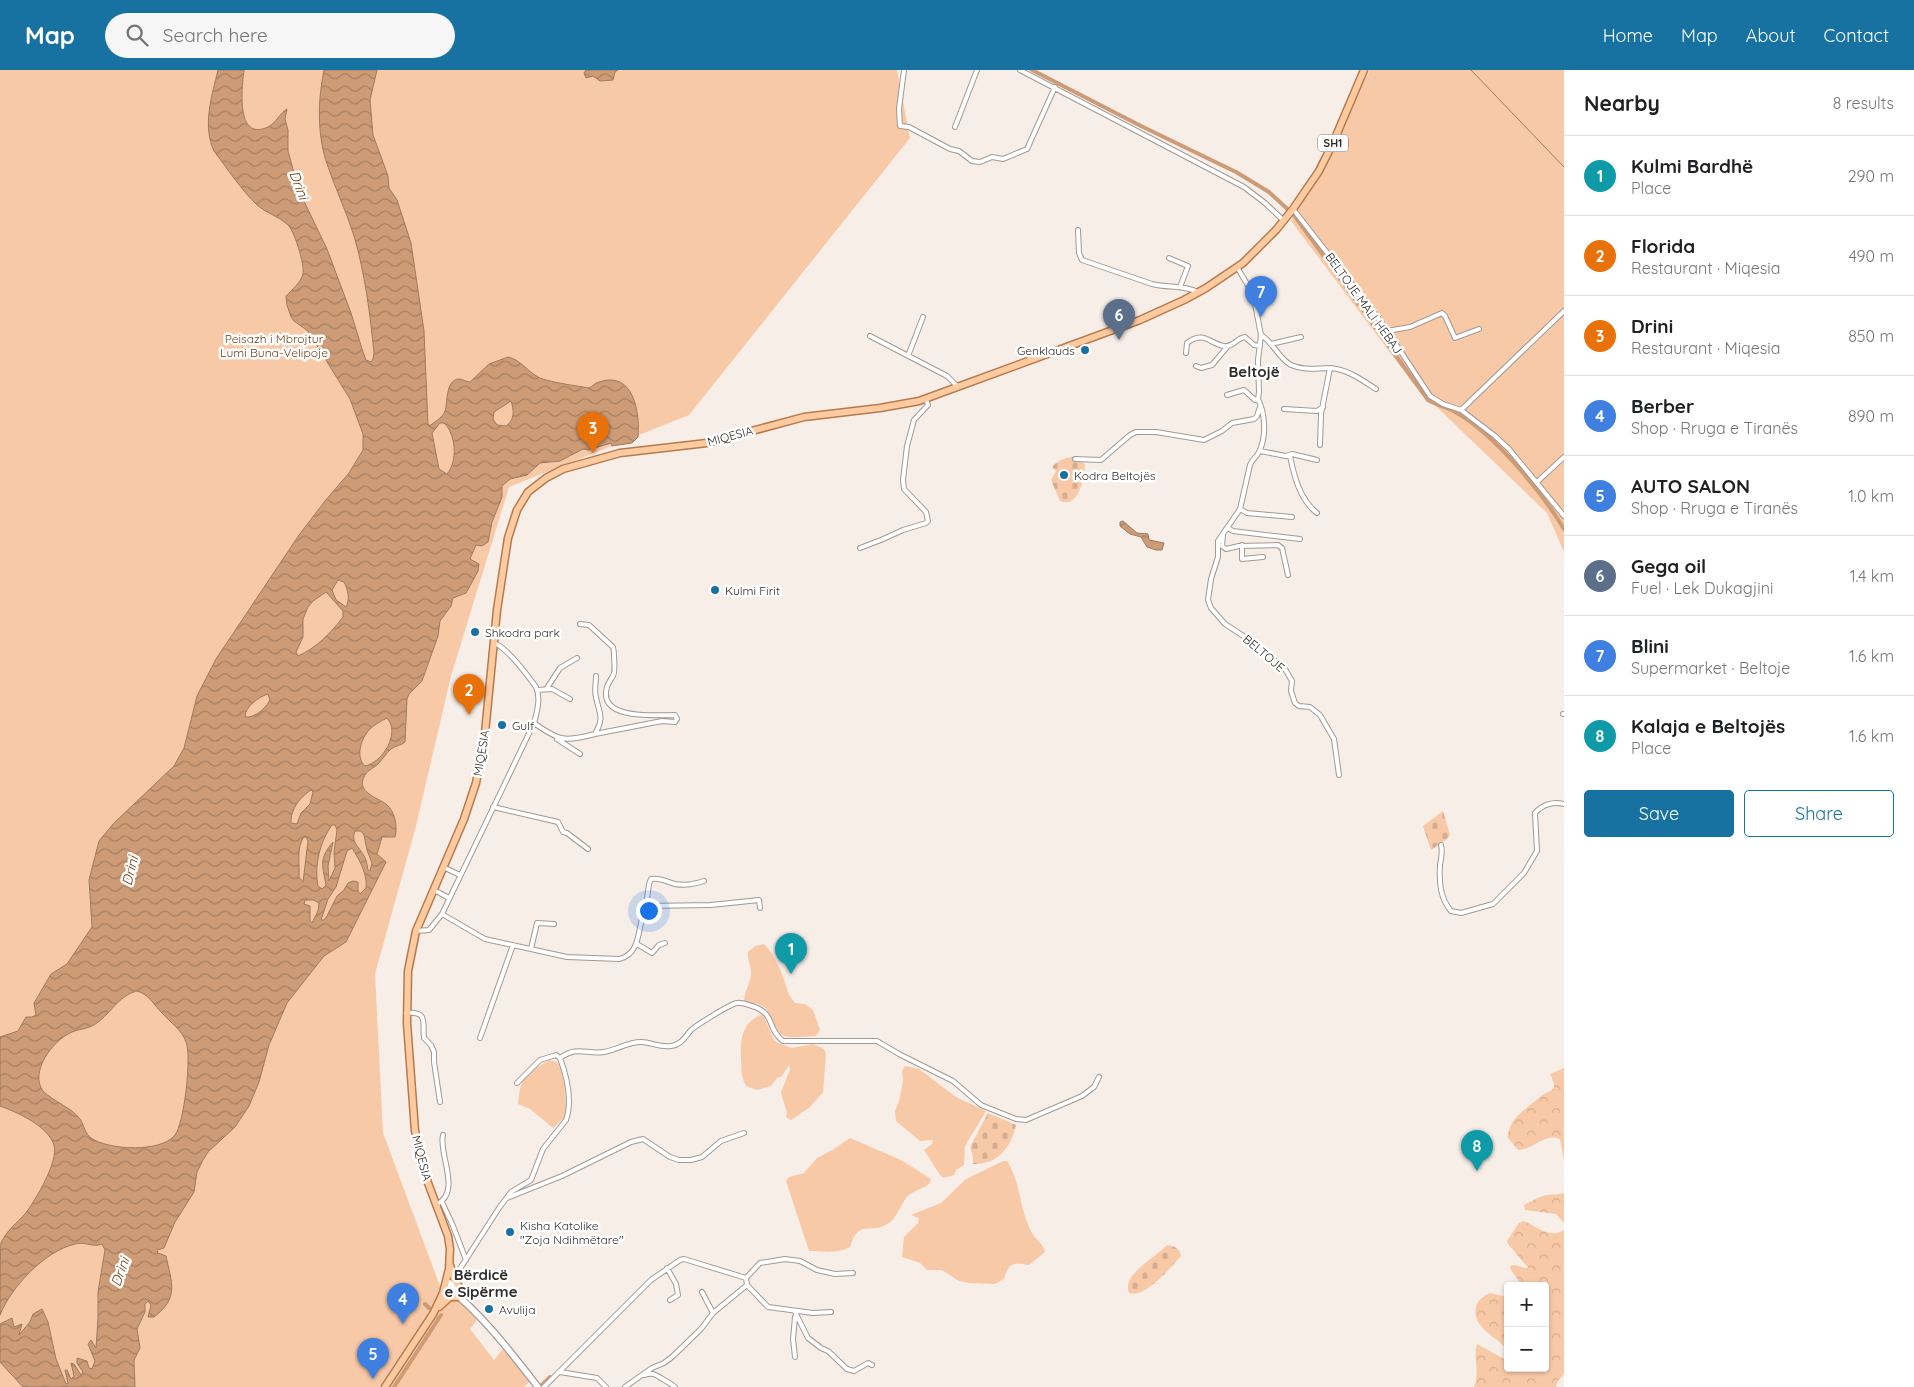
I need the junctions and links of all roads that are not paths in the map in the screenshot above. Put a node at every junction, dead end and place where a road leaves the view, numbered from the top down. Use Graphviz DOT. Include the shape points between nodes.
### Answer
graph roads {
  1 [pos="904,70"];
  2 [pos="977,70"];
  3 [pos="1020,70"];
  4 [pos="1364,70"];
  5 [pos="1054,88"];
  6 [pos="954,127"];
  7 [pos="1292,210"];
  8 [pos="1285,219"];
  9 [pos="1078,230"];
  10 [pos="1169,258"];
  11 [pos="1237,267"];
  12 [pos="1180,287"];
  13 [pos="1198,292"];
  14 [pos="1564,311"];
  15 [pos="923,317"];
  16 [pos="1479,329"];
  17 [pos="1387,331"];
  18 [pos="1261,335"];
  19 [pos="870,336"];
  20 [pos="1301,337"];
  21 [pos="1271,344"];
  22 [pos="1228,346"];
  23 [pos="1260,346"];
  24 [pos="1186,353"];
  25 [pos="908,356"];
  26 [pos="1196,366"];
  27 [pos="1330,368"];
  28 [pos="958,388"];
  29 [pos="1376,389"];
  30 [pos="1227,395"];
  31 [pos="926,399"];
  32 [pos="1259,401"];
  33 [pos="1323,408"];
  34 [pos="1284,409"];
  35 [pos="1461,410"];
  36 [pos="1320,445"];
  37 [pos="1260,451"];
  38 [pos="1290,456"];
  39 [pos="1564,457"];
  40 [pos="1075,460"];
  41 [pos="1317,460"];
  42 [pos="1537,482"];
  43 [pos="1240,509"];
  44 [pos="1317,513"];
  45 [pos="1564,516"];
  46 [pos="1292,517"];
  47 [pos="1228,528"];
  48 [pos="1223,535"];
  49 [pos="1300,539"];
  50 [pos="1242,546"];
  51 [pos="860,548"];
  52 [pos="1263,557"];
  53 [pos="1288,575"];
  54 [pos="580,624"];
  55 [pos="494,643"];
  56 [pos="577,658"];
  57 [pos="596,676"];
  58 [pos="547,688"];
  59 [pos="538,690"];
  60 [pos="570,699"];
  61 [pos="534,723"];
  62 [pos="595,734"];
  63 [pos="552,736"];
  64 [pos="580,754"];
  65 [pos="1339,775"];
  66 [pos="493,807"];
  67 [pos="1564,807"];
  68 [pos="1441,845"];
  69 [pos="588,849"];
  70 [pos="443,867"];
  71 [pos="460,875"];
  72 [pos="704,880"];
  73 [pos="433,890"];
  74 [pos="450,898"];
  75 [pos="646,906"];
  76 [pos="760,908"];
  77 [pos="442,914"];
  78 [pos="554,924"];
  79 [pos="416,931"];
  80 [pos="665,943"];
  81 [pos="637,944"];
  82 [pos="513,945"];
  83 [pos="531,949"];
  84 [pos="406,1013"];
  85 [pos="480,1038"];
  86 [pos="560,1058"];
  87 [pos="1099,1077"];
  88 [pos="517,1083"];
  89 [pos="440,1102"];
  90 [pos="744,1133"];
  91 [pos="443,1135"];
  92 [pos="507,1198"];
  93 [pos="439,1203"];
  94 [pos="466,1260"];
  95 [pos="450,1261"];
  96 [pos="667,1268"];
  97 [pos="853,1273"];
  98 [pos="454,1278"];
  99 [pos="746,1278"];
  100 [pos="446,1284"];
  101 [pos="747,1285"];
  102 [pos="702,1292"];
  103 [pos="462,1296"];
  104 [pos="670,1300"];
  105 [pos="436,1309"];
  106 [pos="832,1312"];
  107 [pos="713,1313"];
  108 [pos="795,1313"];
  109 [pos="795,1357"];
  110 [pos="872,1365"];
  111 [pos="560,1372"];
  112 [pos="638,1378"];
  113 [pos="537,1385"];
  114 [pos="604,1386"];
  115 [pos="385,1387"];
  116 [pos="544,1387"];
  117 [pos="625,1387"];
  118 [pos="675,1387"];
  1 -- 5 [label="street" via="900,126 909,127 977,162 992,156 1006,158 1027,149"];
  2 -- 6 [label="street"];
  3 -- 5 [label="street"];
  4 -- 7 [label="main road, SH1" via="1319,172"];
  5 -- 8 [label="street" via="1244,187"];
  7 -- 8 [label="main road, SH1"];
  7 -- 17 [label="street, BELTOJE MALI HEBAJ"];
  8 -- 11 [label="main road, SH1"];
  9 -- 12 [label="street" via="1082,260 1152,284"];
  10 -- 12 [label="street" via="1188,266"];
  11 -- 13 [label="main road, SH1"];
  11 -- 18 [label="street" via="1253,294"];
  12 -- 13 [label="street"];
  13 -- 28 [label="main road, SH1" via="1140,320"];
  14 -- 35 [label="street"];
  15 -- 25 [label="street"];
  16 -- 17 [label="street" via="1455,338 1442,314 1410,327"];
  17 -- 35 [label="street, BELTOJE MALI HEBAJ" via="1430,396"];
  18 -- 21 [label="street"];
  18 -- 23 [label="street, BELTOJE"];
  19 -- 25 [label="street"];
  20 -- 21 [label="street"];
  21 -- 27 [label="street" via="1289,364 1308,370"];
  22 -- 23 [label="street" via="1245,337"];
  22 -- 24 [label="street" via="1198,338 1187,343"];
  22 -- 26 [label="street" via="1212,365"];
  23 -- 32 [label="street, BELTOJE"];
  25 -- 28 [label="street" via="947,376"];
  27 -- 29 [label="street" via="1352,374"];
  27 -- 33 [label="street"];
  28 -- 31 [label="main road, SH1"];
  30 -- 32 [label="street" via="1244,390"];
  31 -- 51 [label="street" via="928,405 914,420 907,446 903,485 908,495 926,512 928,521"];
  31 -- 55 [label="main road, MIQESIA / SH1" via="810,416 717,441 620,453 563,469 546,478 525,497 511,526"];
  32 -- 37 [label="street, BELTOJE" via="1264,424"];
  32 -- 40 [label="street" via="1259,412 1254,419 1232,423 1204,440 1141,431 1130,435 1101,460"];
  33 -- 34 [label="street" via="1317,411"];
  33 -- 36 [label="street"];
  35 -- 42 [label="street, BELTOJE MALI HEBAJ" via="1502,442"];
  37 -- 38 [label="street"];
  37 -- 43 [label="street, BELTOJE" via="1252,459"];
  38 -- 41 [label="street"];
  38 -- 44 [label="street" via="1304,500"];
  39 -- 42 [label="street"];
  42 -- 45 [label="street, BELTOJE MALI HEBAJ"];
  43 -- 46 [label="street" via="1247,513"];
  43 -- 47 [label="street, BELTOJE"];
  47 -- 48 [label="street, BELTOJE"];
  47 -- 49 [label="street"];
  48 -- 50 [label="street" via="1224,549"];
  48 -- 65 [label="street, BELTOJE" via="1218,541 1218,557 1208,590 1209,604 1225,624 1286,669 1291,678 1295,703 1315,710 1331,734"];
  50 -- 52 [label="street" via="1242,559"];
  50 -- 53 [label="street" via="1278,545 1282,548"];
  54 -- 62 [label="street" via="589,625 615,650 614,673 606,694 612,705 635,715 677,717 675,722 662,721"];
  55 -- 59 [label="street"];
  55 -- 70 [label="main road, MIQESIA / SH1" via="486,733 476,783"];
  56 -- 58 [label="street" via="558,670"];
  57 -- 62 [label="street" via="595,696 601,718"];
  58 -- 59 [label="street"];
  58 -- 60 [label="street"];
  59 -- 61 [label="street"];
  61 -- 63 [label="street"];
  61 -- 66 [label="street"];
  62 -- 63 [label="street" via="565,739"];
  63 -- 64 [label="street"];
  66 -- 69 [label="street" via="558,822 563,832"];
  66 -- 71 [label="street"];
  67 -- 68 [label="street" via="1559,803 1546,805 1535,813 1536,854 1524,873 1493,904 1461,913 1451,912 1441,893"];
  70 -- 71 [label="street"];
  70 -- 73 [label="main road, MIQESIA / SH1"];
  71 -- 74 [label="street"];
  72 -- 75 [label="street" via="688,885 651,879"];
  73 -- 74 [label="street"];
  73 -- 79 [label="main road, MIQESIA / SH1"];
  74 -- 77 [label="street"];
  75 -- 76 [label="street" via="759,900"];
  75 -- 81 [label="street"];
  77 -- 79 [label="street" via="428,931"];
  77 -- 82 [label="street" via="482,938"];
  78 -- 83 [label="street" via="537,923"];
  79 -- 84 [label="main road, MIQESIA / SH1" via="408,971"];
  80 -- 81 [label="street" via="652,953"];
  81 -- 83 [label="street" via="619,959 567,957"];
  82 -- 83 [label="street"];
  82 -- 85 [label="street"];
  84 -- 89 [label="street" via="420,1014 423,1020 424,1038 434,1052"];
  84 -- 93 [label="main road, MIQESIA / SH1" via="417,1140 428,1183"];
  86 -- 87 [label="street" via="573,1050 604,1052 631,1043 672,1046 680,1043 700,1024 736,1003 765,1011 773,1031 783,1041 877,1041 953,1081 981,1105 1016,1119 1026,1120 1082,1096 1094,1087"];
  86 -- 88 [label="street" via="540,1060"];
  86 -- 92 [label="street" via="567,1080 569,1107 566,1120 542,1149 530,1180"];
  90 -- 92 [label="street" via="721,1141 702,1157 691,1160 670,1157 643,1139 632,1142"];
  91 -- 93 [label="street" via="448,1178 446,1196"];
  92 -- 94 [label="street"];
  93 -- 94 [label="street" via="453,1226"];
  93 -- 95 [label="main road, MIQESIA / SH1" via="450,1243"];
  94 -- 98 [label="street"];
  95 -- 98 [label="main road"];
  95 -- 100 [label="main road, SH1"];
  96 -- 99 [label="street" via="684,1260"];
  96 -- 104 [label="street" via="678,1295"];
  96 -- 111 [label="street" via="651,1280"];
  97 -- 99 [label="street" via="835,1274 786,1259 760,1263"];
  98 -- 103 [label="main road"];
  99 -- 101 [label="street"];
  100 -- 103 [label="main road"];
  100 -- 105 [label="main road, SH1"];
  101 -- 107 [label="street"];
  101 -- 108 [label="street" via="765,1306"];
  102 -- 107 [label="street"];
  103 -- 105 [label="main road" via="448,1298"];
  103 -- 113 [label="main road"];
  105 -- 115 [label="main road, SH1"];
  106 -- 108 [label="street"];
  107 -- 112 [label="street" via="672,1357"];
  108 -- 109 [label="street"];
  108 -- 110 [label="street" via="808,1338 828,1351 846,1369 854,1371 868,1363"];
  111 -- 114 [label="street" via="597,1378"];
  111 -- 116 [label="street"];
  112 -- 117 [label="street"];
  112 -- 118 [label="street" via="651,1373"];
}
